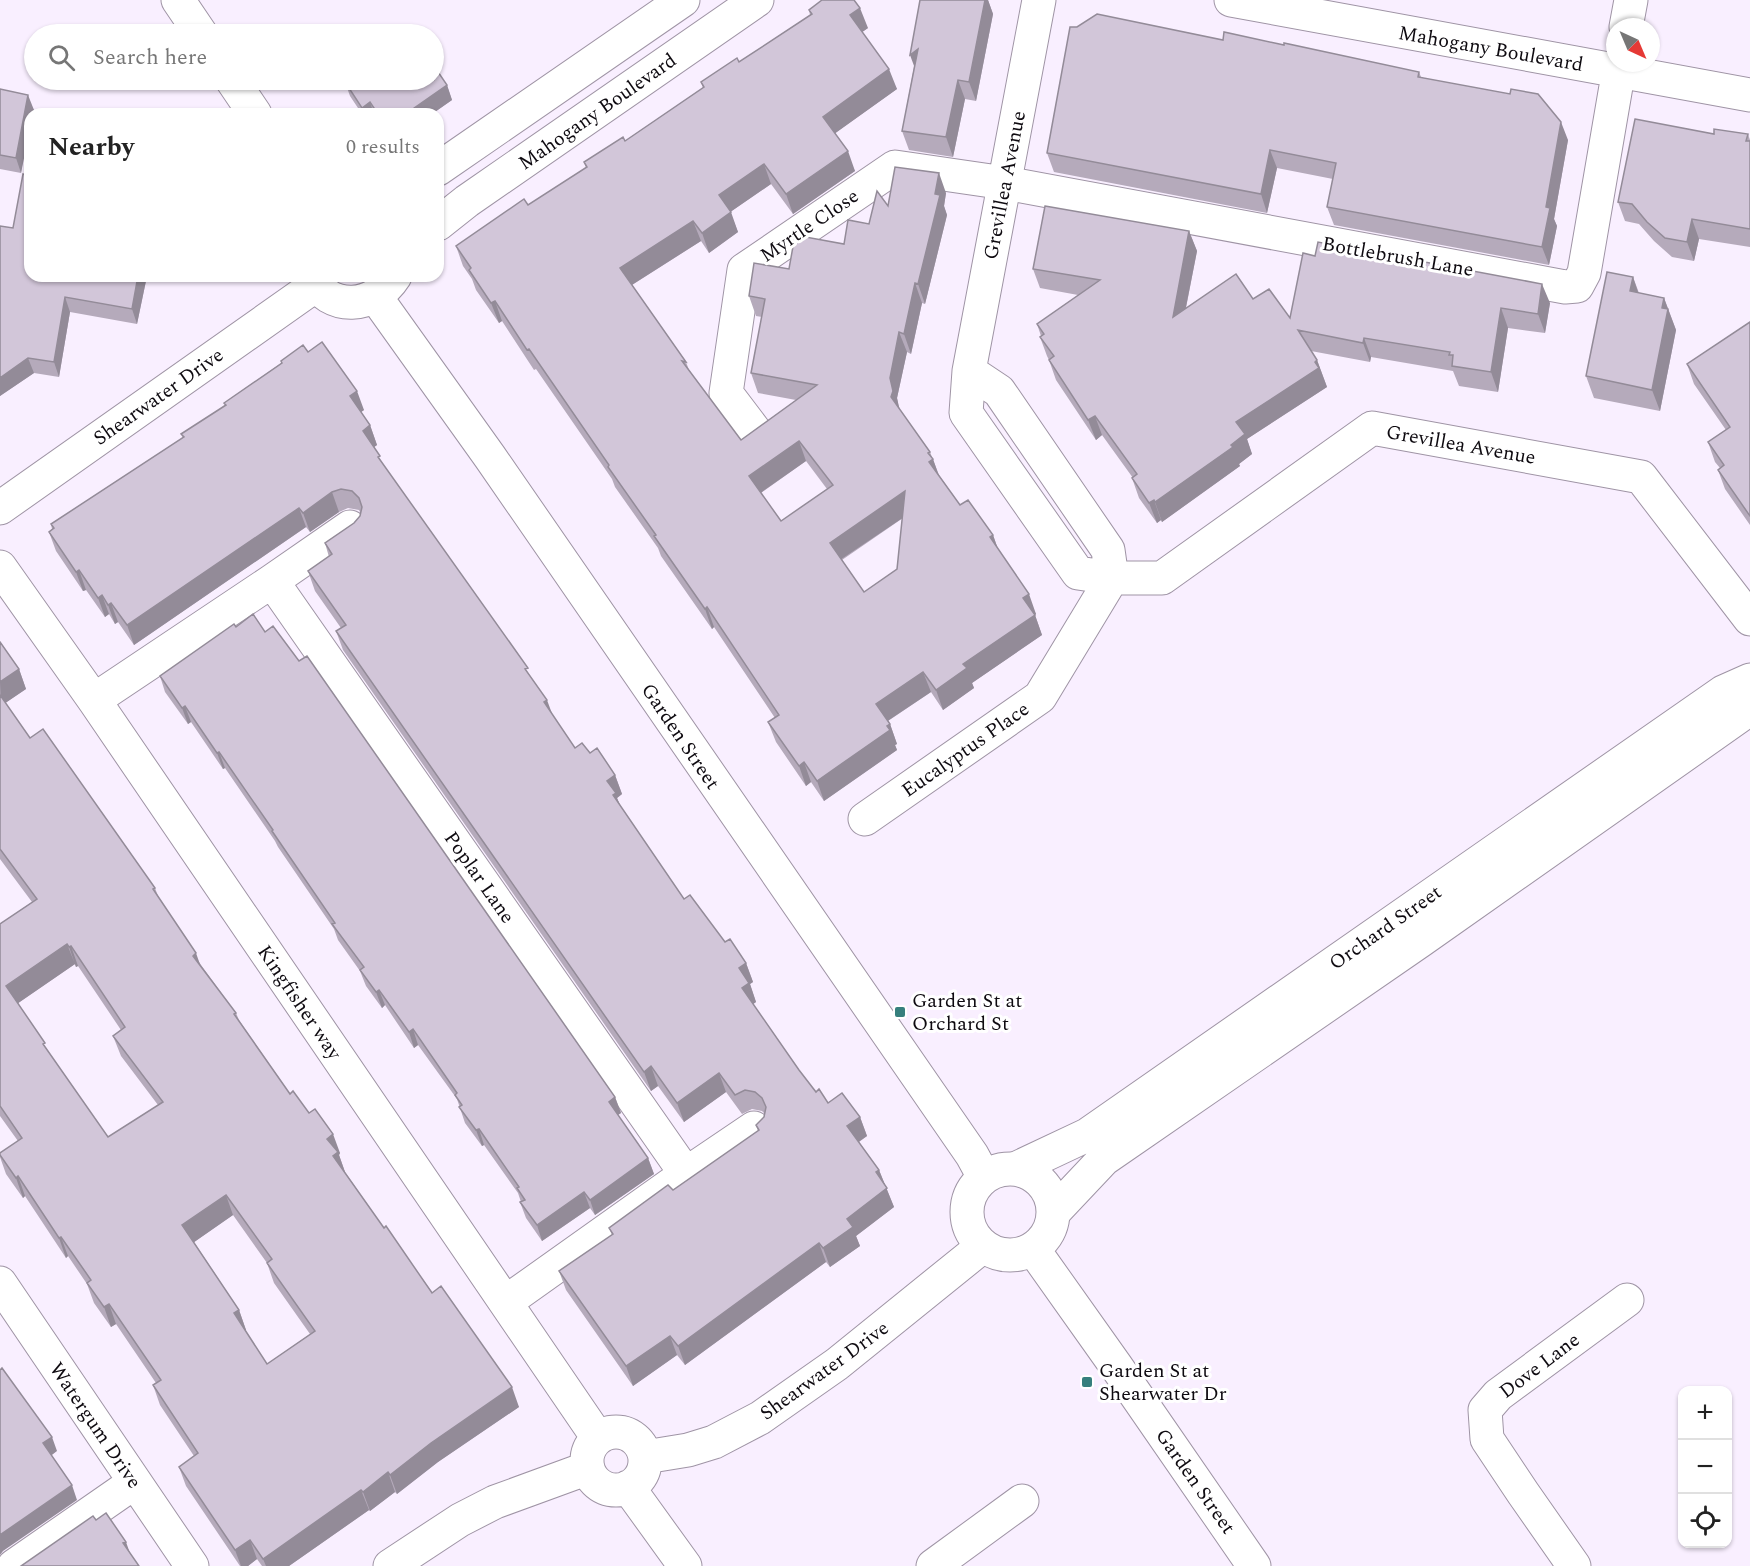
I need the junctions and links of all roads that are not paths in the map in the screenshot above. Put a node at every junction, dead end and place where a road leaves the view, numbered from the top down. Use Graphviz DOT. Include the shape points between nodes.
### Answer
graph roads {
  1 [pos="178,0"];
  2 [pos="682,0"];
  3 [pos="693,0"];
  4 [pos="758,0"];
  5 [pos="1039,0"];
  6 [pos="1231,0"];
  7 [pos="1632,0"];
  8 [pos="1628,18"];
  9 [pos="194,24"];
  10 [pos="715,30"];
  11 [pos="1606,65"];
  12 [pos="1618,72"];
  13 [pos="1642,72"];
  14 [pos="239,90"];
  15 [pos="1750,95"];
  16 [pos="251,108"];
  17 [pos="444,165"];
  18 [pos="1005,183"];
  19 [pos="444,219"];
  20 [pos="310,282"];
  21 [pos="315,282"];
  22 [pos="385,286"];
  23 [pos="754,430"];
  24 [pos="0,507"];
  25 [pos="350,527"];
  26 [pos="0,567"];
  27 [pos="1112,578"];
  28 [pos="272,581"];
  29 [pos="1750,620"];
  30 [pos="1750,680"];
  31 [pos="94,700"];
  32 [pos="1750,706"];
  33 [pos="865,819"];
  34 [pos="754,1128"];
  35 [pos="1017,1168"];
  36 [pos="686,1174"];
  37 [pos="984,1177"];
  38 [pos="1054,1212"];
  39 [pos="983,1246"];
  40 [pos="1033,1249"];
  41 [pos="1627,1300"];
  42 [pos="5,1301"];
  43 [pos="506,1302"];
  44 [pos="593,1453"];
  45 [pos="645,1457"];
  46 [pos="135,1482"];
  47 [pos="628,1486"];
  48 [pos="1022,1501"];
  49 [pos="943,1563"];
  50 [pos="14,1566"];
  51 [pos="192,1566"];
  52 [pos="390,1566"];
  53 [pos="685,1566"];
  54 [pos="1254,1566"];
  55 [pos="1574,1566"];
  1 -- 9 [label="street"];
  2 -- 17 [label="street"];
  3 -- 10 [label="street"];
  4 -- 10 [label="street, Mahogany Boulevard"];
  5 -- 18 [label="street, Grevillea Avenue"];
  6 -- 11 [label="street, Mahogany Boulevard"];
  7 -- 8 [label="street"];
  10 -- 19 [label="street, Mahogany Boulevard"];
  12 -- 18 [label="street, Bottlebrush Lane" via="1584,273 1577,286 1542,283"];
  13 -- 15 [label="street, Mahogany Boulevard"];
  14 -- 16 [label="street"];
  18 -- 23 [label="street, Myrtle Close" via="895,166 744,270 726,393"];
  18 -- 27 [label="street, Grevillea Avenue" via="969,371 999,392 1108,550"];
  20 -- 24 [label="street, Shearwater Drive"];
  21 -- 22 [label="street" via="327,295 347,302 362,302"];
  22 -- 37 [label="street, Garden Street" via="521,501"];
  25 -- 28 [label="street"];
  26 -- 31 [label="street, Kingfisher way"];
  27 -- 29 [label="street, Grevillea Avenue" via="1162,578 1372,428 1641,477"];
  27 -- 33 [label="street, Eucalyptus Place" via="1040,697"];
  28 -- 31 [label="street"];
  28 -- 36 [label="street, Poplar Lane"];
  30 -- 35 [label="street, Orchard Street" via="1723,692 1087,1135"];
  31 -- 43 [label="street, Kingfisher way"];
  32 -- 38 [label="street, Orchard Street" via="1104,1159"];
  34 -- 36 [label="street"];
  35 -- 37 [label="street" via="999,1169"];
  35 -- 38 [label="street" via="1034,1175 1046,1187"];
  36 -- 43 [label="street"];
  37 -- 39 [label="street" via="972,1190 966,1216 971,1232"];
  38 -- 40 [label="street" via="1050,1229"];
  39 -- 40 [label="street" via="1007,1255"];
  39 -- 45 [label="street, Shearwater Drive" via="837,1364 760,1418 714,1442"];
  40 -- 54 [label="street, Garden Street"];
  41 -- 55 [label="street, Dove Lane" via="1498,1395 1485,1410 1487,1439"];
  42 -- 46 [label="street, Watergum Drive"];
  43 -- 44 [label="street, Kingfisher way"];
  44 -- 45 [label="street" via="606,1434 614,1432 631,1436 643,1448"];
  44 -- 47 [label="street" via="597,1482 612,1489"];
  44 -- 52 [label="street" via="469,1515"];
  45 -- 47 [label="street" via="642,1474"];
  46 -- 50 [label="street"];
  46 -- 51 [label="street, Watergum Drive"];
  47 -- 53 [label="street"];
  48 -- 49 [label="street"];
}
